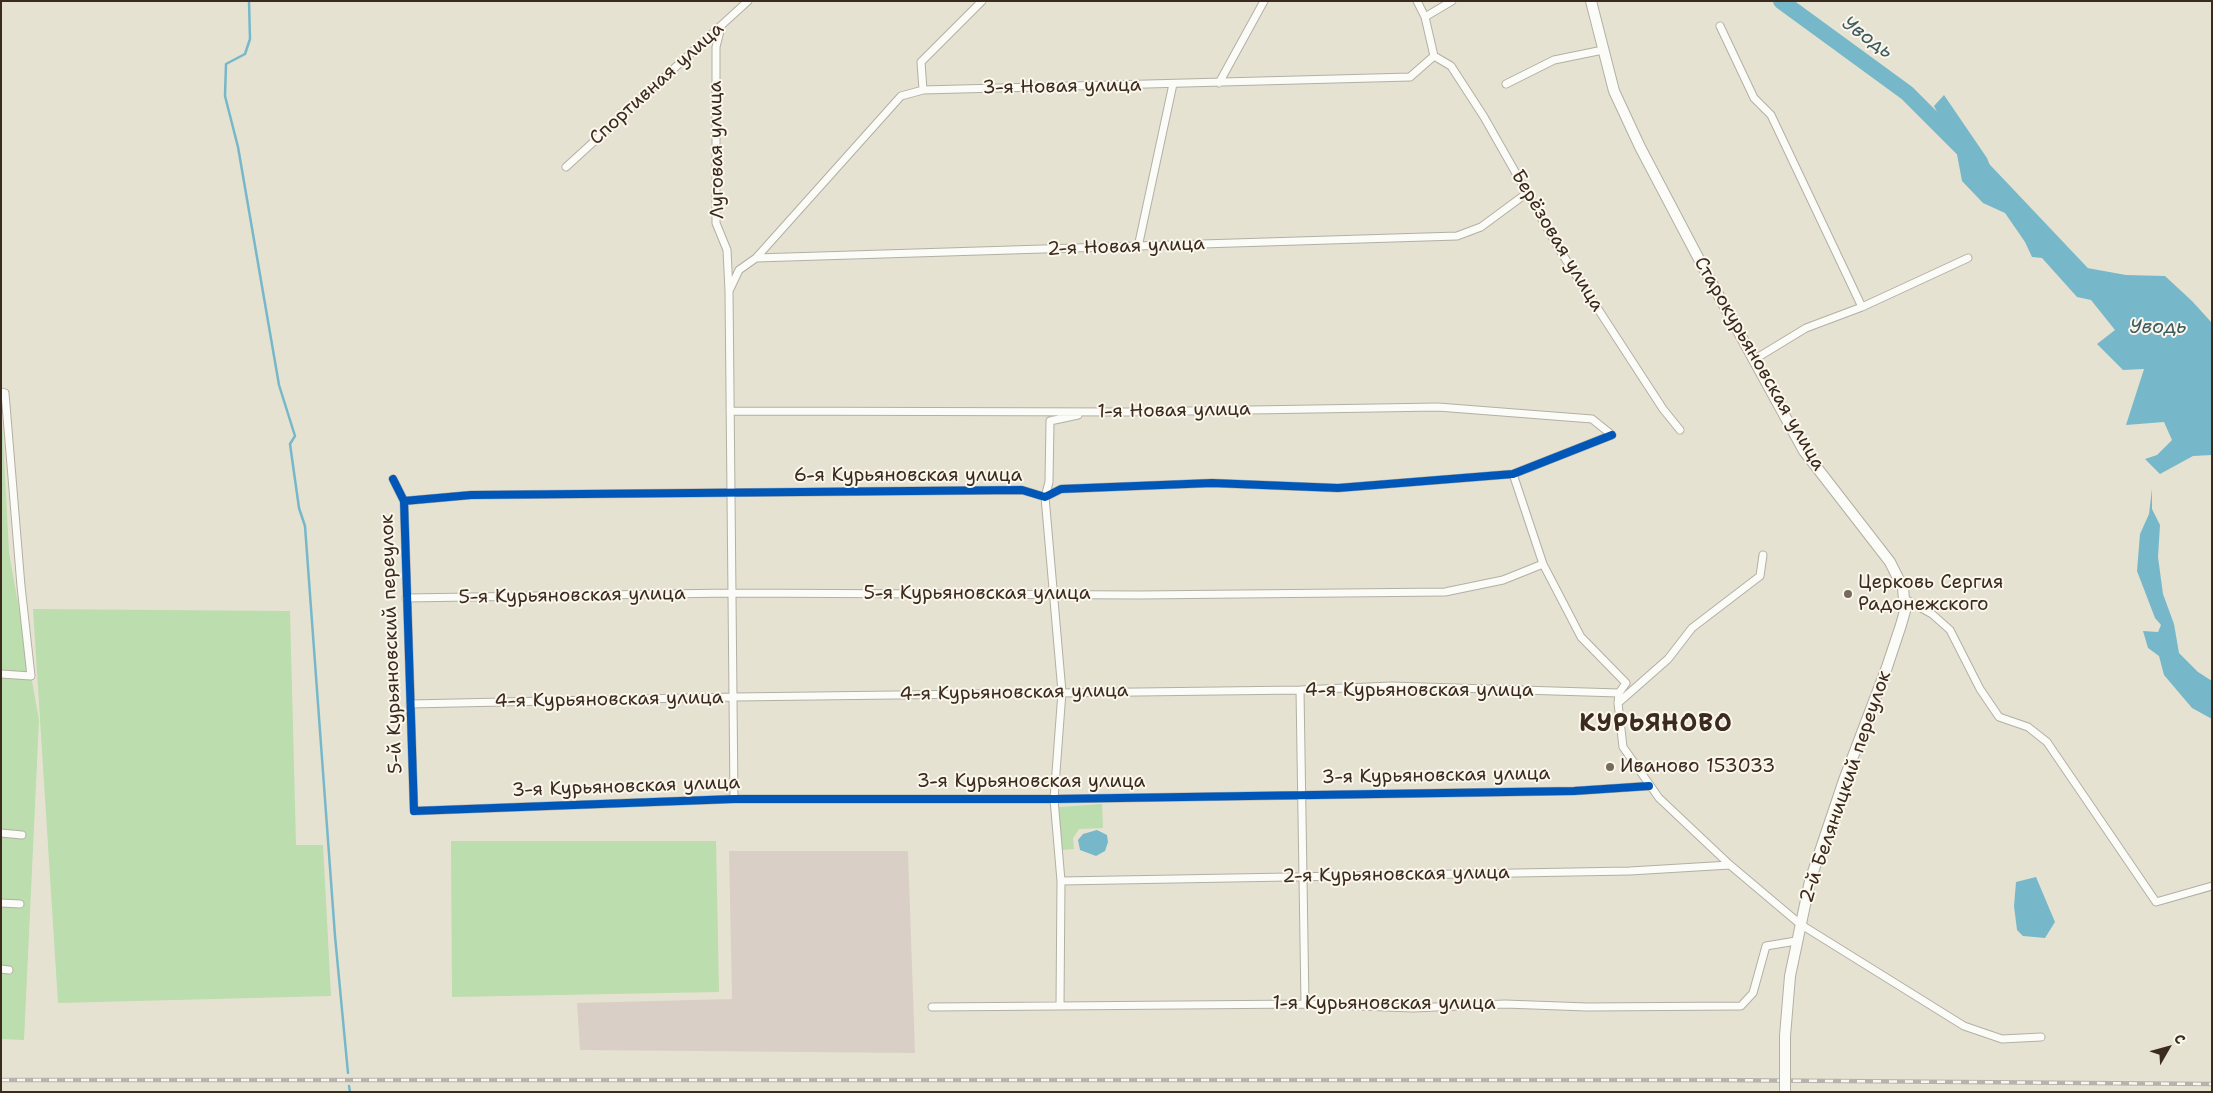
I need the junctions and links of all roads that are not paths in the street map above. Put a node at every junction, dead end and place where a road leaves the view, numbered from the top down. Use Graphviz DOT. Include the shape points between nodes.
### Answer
graph roads {
  1 [pos="748,1"];
  2 [pos="982,1"];
  3 [pos="1264,1"];
  4 [pos="1417,1"];
  5 [pos="1452,1"];
  6 [pos="1590,1"];
  7 [pos="1595,1"];
  8 [pos="1425,17"];
  9 [pos="1720,26"];
  10 [pos="721,27"];
  11 [pos="1602,50"];
  12 [pos="1434,56"];
  13 [pos="1219,83"];
  14 [pos="1173,84"];
  15 [pos="1506,84"];
  16 [pos="923,90"];
  17 [pos="566,167"];
  18 [pos="1526,193"];
  19 [pos="1138,247"];
  20 [pos="756,258"];
  21 [pos="1968,258"];
  22 [pos="729,291"];
  23 [pos="1862,307"];
  24 [pos="1755,359"];
  25 [pos="1,392"];
  26 [pos="730,411"];
  27 [pos="1093,412"];
  28 [pos="1680,430"];
  29 [pos="1612,435"];
  30 [pos="1513,474"];
  31 [pos="393,479"];
  32 [pos="732,493"];
  33 [pos="1044,497"];
  34 [pos="404,502"];
  35 [pos="1764,555"];
  36 [pos="1543,564"];
  37 [pos="731,593"];
  38 [pos="1054,594"];
  39 [pos="406,598"];
  40 [pos="1905,599"];
  41 [pos="1,674"];
  42 [pos="1300,690"];
  43 [pos="1062,692"];
  44 [pos="1619,693"];
  45 [pos="734,697"];
  46 [pos="1618,703"];
  47 [pos="410,704"];
  48 [pos="1648,786"];
  49 [pos="1301,794"];
  50 [pos="734,799"];
  51 [pos="1054,799"];
  52 [pos="414,810"];
  53 [pos="1,833"];
  54 [pos="22,835"];
  55 [pos="1730,865"];
  56 [pos="1304,876"];
  57 [pos="1061,880"];
  58 [pos="2212,886"];
  59 [pos="1,903"];
  60 [pos="20,904"];
  61 [pos="1800,924"];
  62 [pos="1796,941"];
  63 [pos="1305,1004"];
  64 [pos="1060,1005"];
  65 [pos="932,1007"];
  66 [pos="2040,1037"];
  67 [pos="1785,1092"];
  1 -- 10 [label="street, Спортивная улица"];
  2 -- 16 [label="street" via="921,62"];
  3 -- 13 [label="street"];
  4 -- 8 [label="street"];
  5 -- 8 [label="street"];
  6 -- 11 [label="main road, Старокурьяновская улица"];
  7 -- 11 [label="main road, Старокурьяновская улица"];
  8 -- 12 [label="street"];
  9 -- 23 [label="street" via="1754,98 1771,114"];
  10 -- 17 [label="street, Спортивная улица"];
  10 -- 22 [label="street, Луговая улица" via="716,47 716,223 727,250"];
  11 -- 15 [label="street" via="1554,60"];
  11 -- 24 [label="main road, Старокурьяновская улица" via="1614,91 1640,147"];
  12 -- 13 [label="street, 3-я Новая улица" via="1410,77"];
  12 -- 18 [label="street, Берёзовая улица" via="1451,66"];
  13 -- 14 [label="street, 3-я Новая улица"];
  14 -- 16 [label="street, 3-я Новая улица"];
  14 -- 19 [label="street"];
  16 -- 20 [label="street, 3-я Новая улица" via="902,96"];
  18 -- 19 [label="street, 2-я Новая улица" via="1481,227 1457,236"];
  18 -- 28 [label="street, Берёзовая улица" via="1559,249"];
  19 -- 20 [label="street, 2-я Новая улица"];
  20 -- 22 [label="street" via="739,270"];
  21 -- 23 [label="street"];
  22 -- 26 [label="street, Луговая улица"];
  23 -- 24 [label="street" via="1806,328"];
  24 -- 40 [label="main road, Старокурьяновская улица" via="1804,452 1890,562 1899,576"];
  25 -- 41 [label="street" via="6,393 31,676"];
  26 -- 27 [label="street, 1-я Новая улица"];
  26 -- 32 [label="street, Луговая улица"];
  27 -- 29 [label="street, 1-я Новая улица" via="1438,408 1592,419"];
  27 -- 33 [label="street" via="1050,421 1049,482"];
  29 -- 30 [label="street, 6-я Курьяновская улица"];
  30 -- 33 [label="street, 6-я Курьяновская улица" via="1338,488 1212,483 1062,489"];
  30 -- 36 [label="street"];
  31 -- 34 [label="street, 5-й Курьяновский переулок"];
  32 -- 33 [label="street, 6-я Курьяновская улица" via="1022,490"];
  32 -- 34 [label="street, 6-я Курьяновская улица" via="471,495"];
  32 -- 37 [label="street, Луговая улица"];
  33 -- 38 [label="street"];
  34 -- 39 [label="street, 5-й Курьяновский переулок"];
  35 -- 46 [label="street" via="1760,576 1692,628 1668,659"];
  36 -- 38 [label="street, 5-я Курьяновская улица" via="1503,580 1445,592"];
  36 -- 44 [label="street" via="1581,637 1626,683"];
  37 -- 38 [label="street, 5-я Курьяновская улица"];
  37 -- 39 [label="street, 5-я Курьяновская улица"];
  37 -- 45 [label="street, Луговая улица"];
  38 -- 43 [label="street"];
  39 -- 47 [label="street, 5-й Курьяновский переулок"];
  40 -- 58 [label="street" via="1932,614 1950,630 1980,690 1999,718 2028,727 2047,742 2156,902"];
  40 -- 61 [label="main road, 2-й Беляницкий переулок" via="1905,611 1887,667 1841,789 1810,881"];
  42 -- 43 [label="street, 4-я Курьяновская улица"];
  42 -- 44 [label="street, 4-я Курьяновская улица" via="1391,686"];
  42 -- 49 [label="street"];
  43 -- 45 [label="street, 4-я Курьяновская улица"];
  43 -- 51 [label="street"];
  44 -- 46 [label="street"];
  45 -- 47 [label="street, 4-я Курьяновская улица"];
  45 -- 50 [label="street, Луговая улица"];
  46 -- 48 [label="street" via="1623,747"];
  47 -- 52 [label="street, 5-й Курьяновский переулок"];
  48 -- 49 [label="street, 3-я Курьяновская улица" via="1574,791"];
  48 -- 55 [label="street"];
  49 -- 51 [label="street, 3-я Курьяновская улица"];
  49 -- 56 [label="street"];
  50 -- 51 [label="street, 3-я Курьяновская улица"];
  50 -- 52 [label="street, 3-я Курьяновская улица"];
  51 -- 57 [label="street"];
  53 -- 54 [label="street"];
  55 -- 56 [label="street, 2-я Курьяновская улица" via="1630,872"];
  55 -- 61 [label="street"];
  56 -- 57 [label="street, 2-я Курьяновская улица"];
  56 -- 63 [label="street"];
  57 -- 64 [label="street"];
  59 -- 60 [label="street"];
  61 -- 62 [label="main road, 2-й Беляницкий переулок"];
  61 -- 66 [label="street" via="1964,1026 2002,1038"];
  62 -- 63 [label="street, 1-я Курьяновская улица" via="1766,946 1753,993 1741,1006 1505,1004 1413,1008"];
  62 -- 67 [label="main road, 2-й Беляницкий переулок, bridge" via="1785,1036"];
  63 -- 64 [label="street, 1-я Курьяновская улица"];
  64 -- 65 [label="street, 1-я Курьяновская улица"];
}
